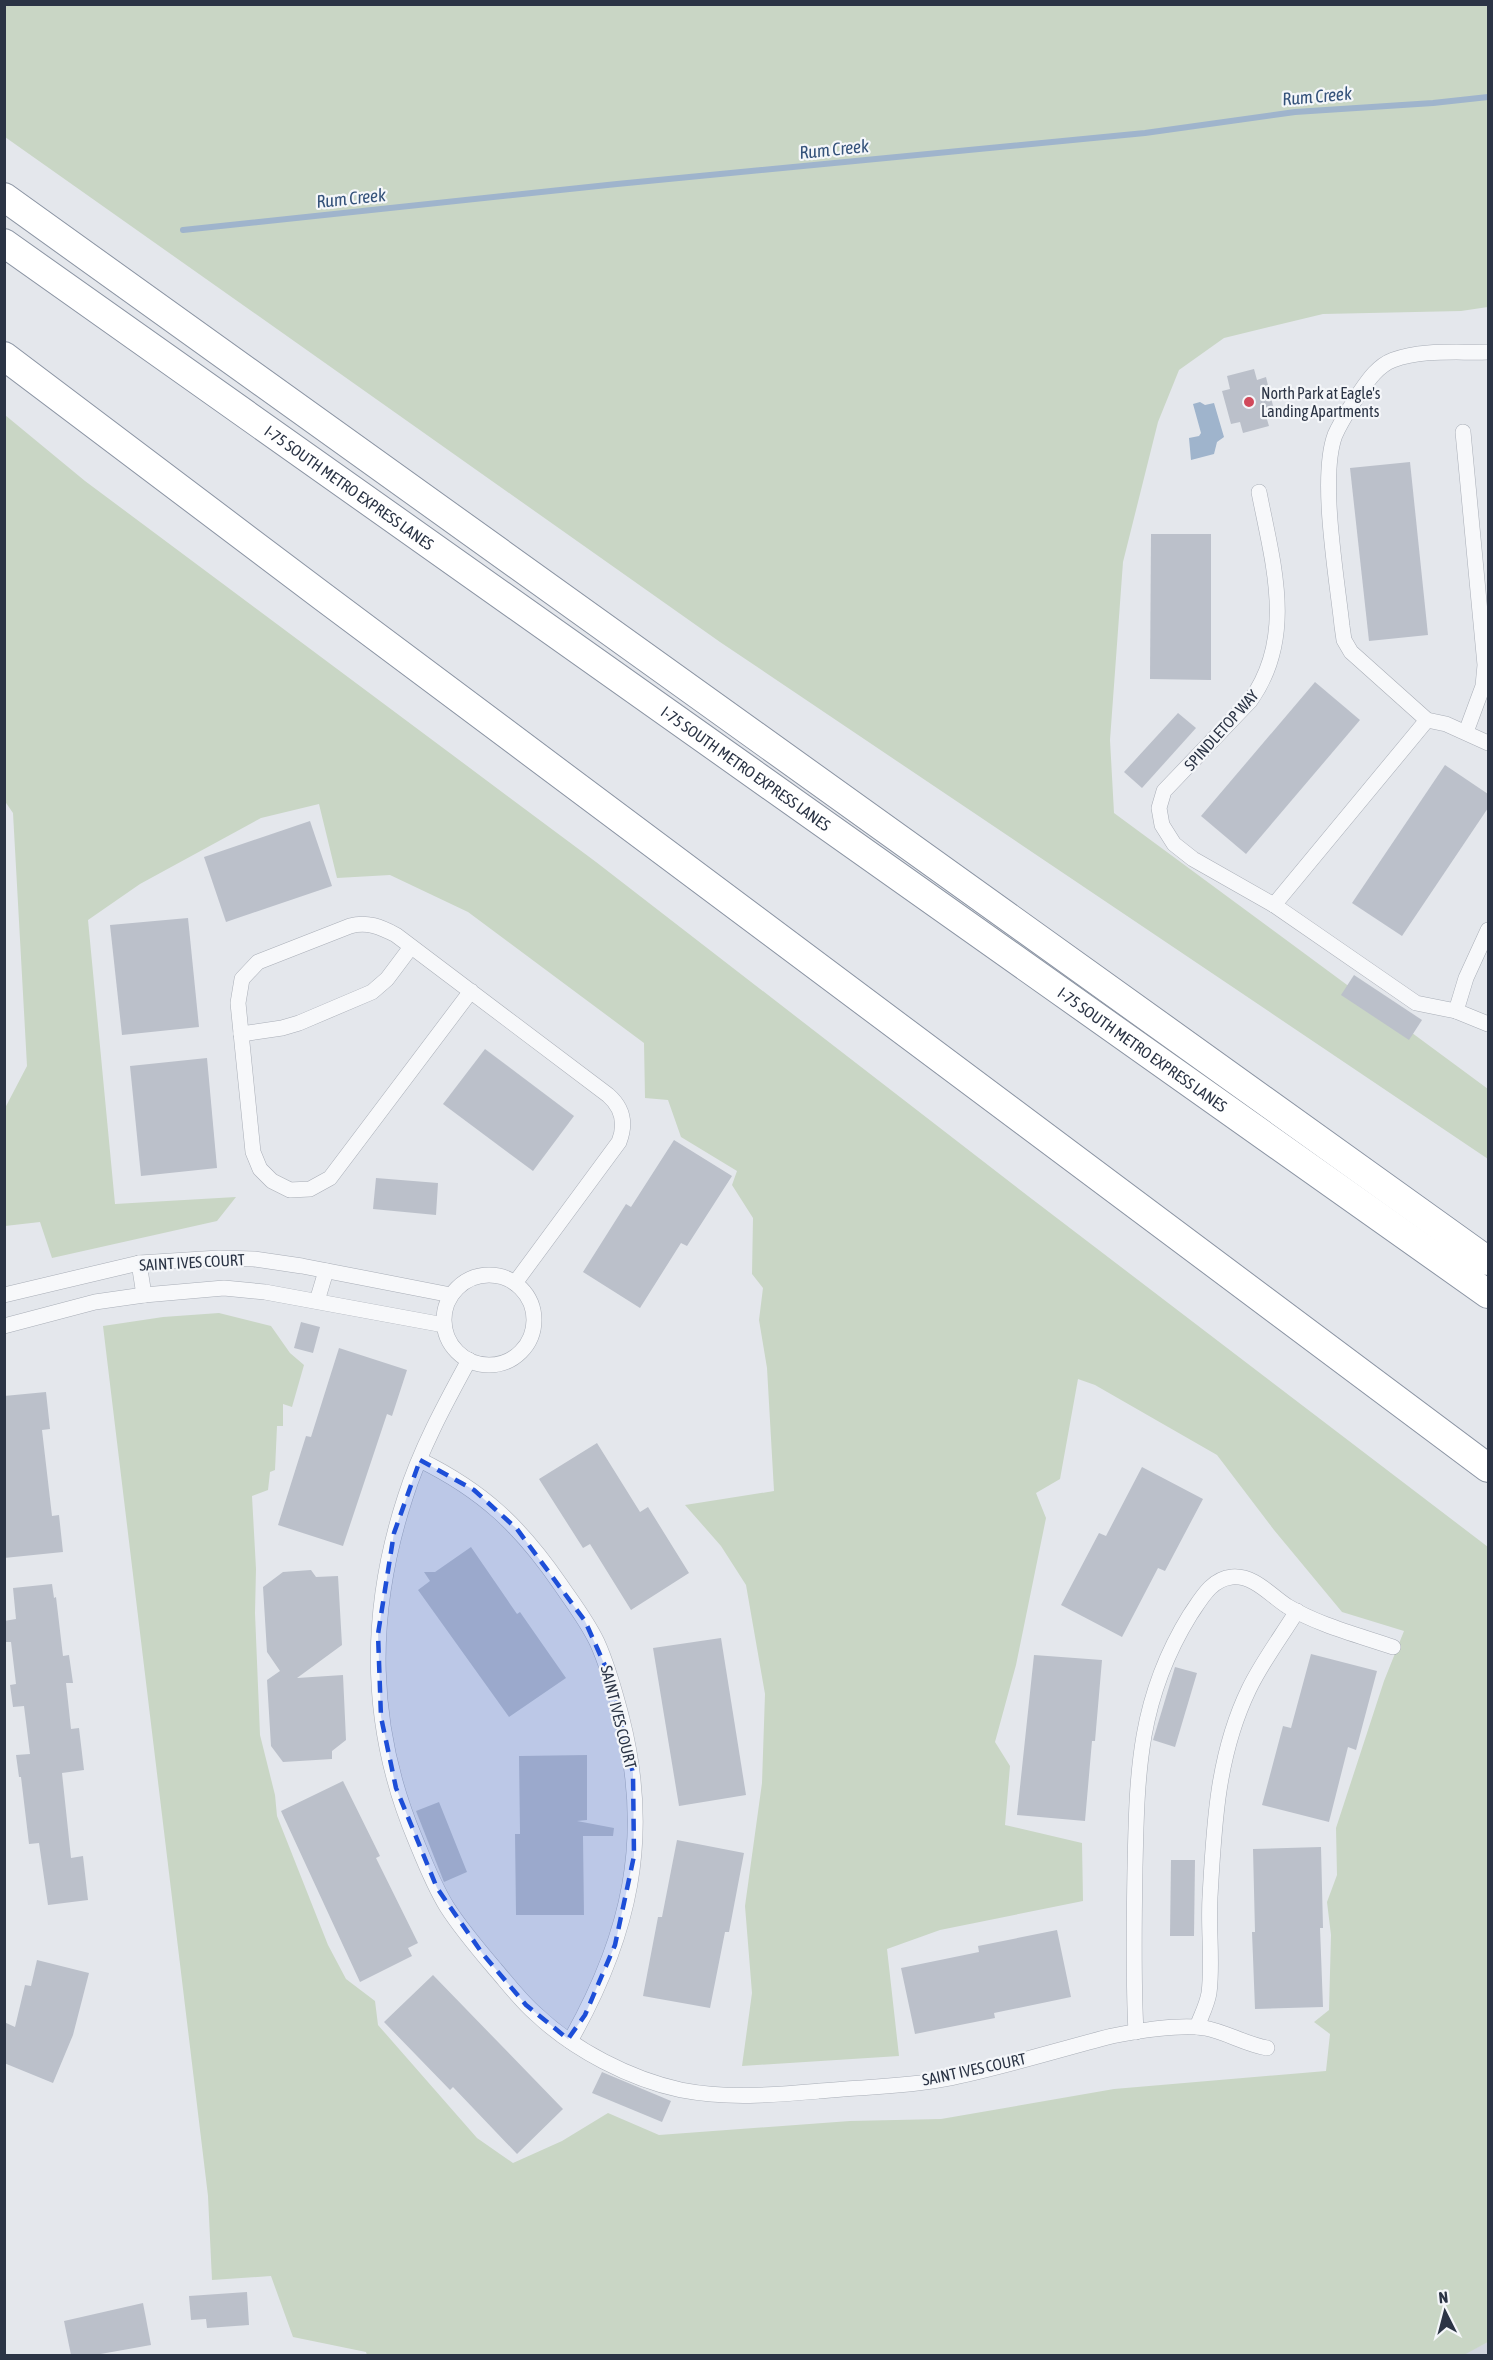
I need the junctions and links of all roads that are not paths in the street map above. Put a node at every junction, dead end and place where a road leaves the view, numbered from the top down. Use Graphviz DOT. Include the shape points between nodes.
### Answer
graph roads {
  1 [pos="4,196"];
  2 [pos="4,243"];
  3 [pos="1488,352"];
  4 [pos="4,356"];
  5 [pos="1463,432"];
  6 [pos="1259,492"];
  7 [pos="1426,720"];
  8 [pos="1466,732"];
  9 [pos="1488,743"];
  10 [pos="1274,905"];
  11 [pos="1488,930"];
  12 [pos="411,947"];
  13 [pos="471,991"];
  14 [pos="1456,1011"];
  15 [pos="1488,1024"];
  16 [pos="241,1034"];
  17 [pos="1414,1209"];
  18 [pos="1488,1238"];
  19 [pos="1488,1261"];
  20 [pos="139,1263"];
  21 [pos="326,1271"];
  22 [pos="515,1283"];
  23 [pos="1488,1294"];
  24 [pos="4,1295"];
  25 [pos="144,1295"];
  26 [pos="451,1295"];
  27 [pos="317,1301"];
  28 [pos="444,1325"];
  29 [pos="4,1326"];
  30 [pos="468,1360"];
  31 [pos="420,1460"];
  32 [pos="1488,1468"];
  33 [pos="1297,1611"];
  34 [pos="1393,1647"];
  35 [pos="1197,2027"];
  36 [pos="1136,2032"];
  37 [pos="570,2041"];
  38 [pos="1267,2048"];
  1 -- 17 [label="highway"];
  2 -- 23 [label="highway, I-75 SOUTH METRO EXPRESS LANES"];
  3 -- 7 [label="street" via="1425,353 1390,361 1372,376 1343,417 1329,468 1344,640 1360,663"];
  4 -- 32 [label="highway"];
  5 -- 8 [label="street" via="1485,665 1480,696"];
  6 -- 10 [label="street, SPINDLETOP WAY" via="1277,603 1273,656 1250,701 1164,791 1159,808 1162,825 1182,851"];
  7 -- 8 [label="street"];
  7 -- 10 [label="street"];
  8 -- 9 [label="street"];
  10 -- 14 [label="street, SPINDLETOP WAY" via="1416,1003"];
  11 -- 14 [label="street"];
  12 -- 13 [label="street"];
  12 -- 16 [label="street" via="372,992 300,1023"];
  12 -- 16 [label="street" via="380,927 357,924 258,962 239,986"];
  13 -- 16 [label="street" via="337,1171 310,1189 281,1187 265,1176 256,1160"];
  13 -- 22 [label="street" via="608,1095 618,1105 622,1119 619,1142"];
  14 -- 15 [label="street, SPINDLETOP WAY"];
  17 -- 18 [label="highway"];
  17 -- 19 [label="highway"];
  20 -- 21 [label="street, SAINT IVES COURT" via="254,1259"];
  20 -- 24 [label="street, SAINT IVES COURT"];
  20 -- 25 [label="street"];
  21 -- 26 [label="street, SAINT IVES COURT"];
  21 -- 27 [label="street"];
  22 -- 26 [label="street" via="498,1275 480,1276 464,1282"];
  22 -- 30 [label="street" via="533,1310 528,1342 518,1355 503,1363 484,1365"];
  25 -- 27 [label="street, SAINT IVES COURT" via="224,1288"];
  25 -- 29 [label="street, SAINT IVES COURT" via="95,1302"];
  26 -- 28 [label="street"];
  27 -- 28 [label="street, SAINT IVES COURT"];
  28 -- 30 [label="street" via="452,1346"];
  30 -- 31 [label="street, SAINT IVES COURT"];
  31 -- 37 [label="street, SAINT IVES COURT" via="394,1533 380,1614 379,1699 392,1771 413,1833 447,1907 526,2005"];
  31 -- 37 [label="street, SAINT IVES COURT" via="451,1475 496,1508 538,1554 595,1639 617,1699 635,1794 631,1880 608,1964"];
  33 -- 34 [label="street"];
  33 -- 35 [label="street" via="1250,1688 1222,1767 1213,1848 1208,1995"];
  33 -- 36 [label="street" via="1249,1580 1234,1577 1219,1581 1202,1597 1183,1627 1158,1682 1143,1736 1138,1773"];
  35 -- 36 [label="street, SAINT IVES COURT"];
  35 -- 38 [label="street, SAINT IVES COURT"];
  36 -- 37 [label="street, SAINT IVES COURT" via="943,2079 756,2096 714,2095 666,2086 615,2066"];
}
